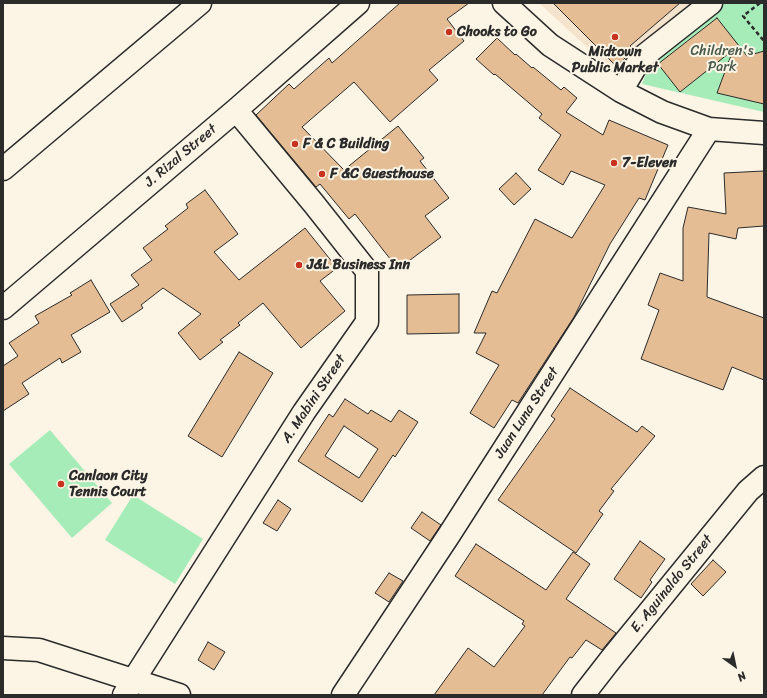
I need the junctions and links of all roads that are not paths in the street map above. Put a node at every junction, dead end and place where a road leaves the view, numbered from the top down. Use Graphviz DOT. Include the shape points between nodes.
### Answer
graph roads {
  1 [pos="200,3"];
  2 [pos="358,3"];
  3 [pos="504,3"];
  4 [pos="711,3"];
  5 [pos="621,91"];
  6 [pos="236,110"];
  7 [pos="709,129"];
  8 [pos="764,133"];
  9 [pos="3,169"];
  10 [pos="3,308"];
  11 [pos="764,477"];
  12 [pos="3,648"];
  13 [pos="129,688"];
  14 [pos="179,695"];
  15 [pos="342,695"];
  16 [pos="583,695"];
  1 -- 9 [label="street"];
  2 -- 6 [label="street, J. Rizal Street"];
  3 -- 5 [label="street" via="550,45"];
  4 -- 5 [label="street" via="640,59"];
  5 -- 7 [label="street" via="662,112"];
  6 -- 10 [label="street, J. Rizal Street"];
  6 -- 13 [label="street, A. Mabini Street" via="367,271 367,322 304,412"];
  7 -- 8 [label="street"];
  7 -- 15 [label="street, Juan Luna Street" via="454,528"];
  11 -- 16 [label="street, E. Aguinaldo Street" via="748,490"];
  12 -- 13 [label="street" via="39,650"];
  13 -- 14 [label="street"];
}
